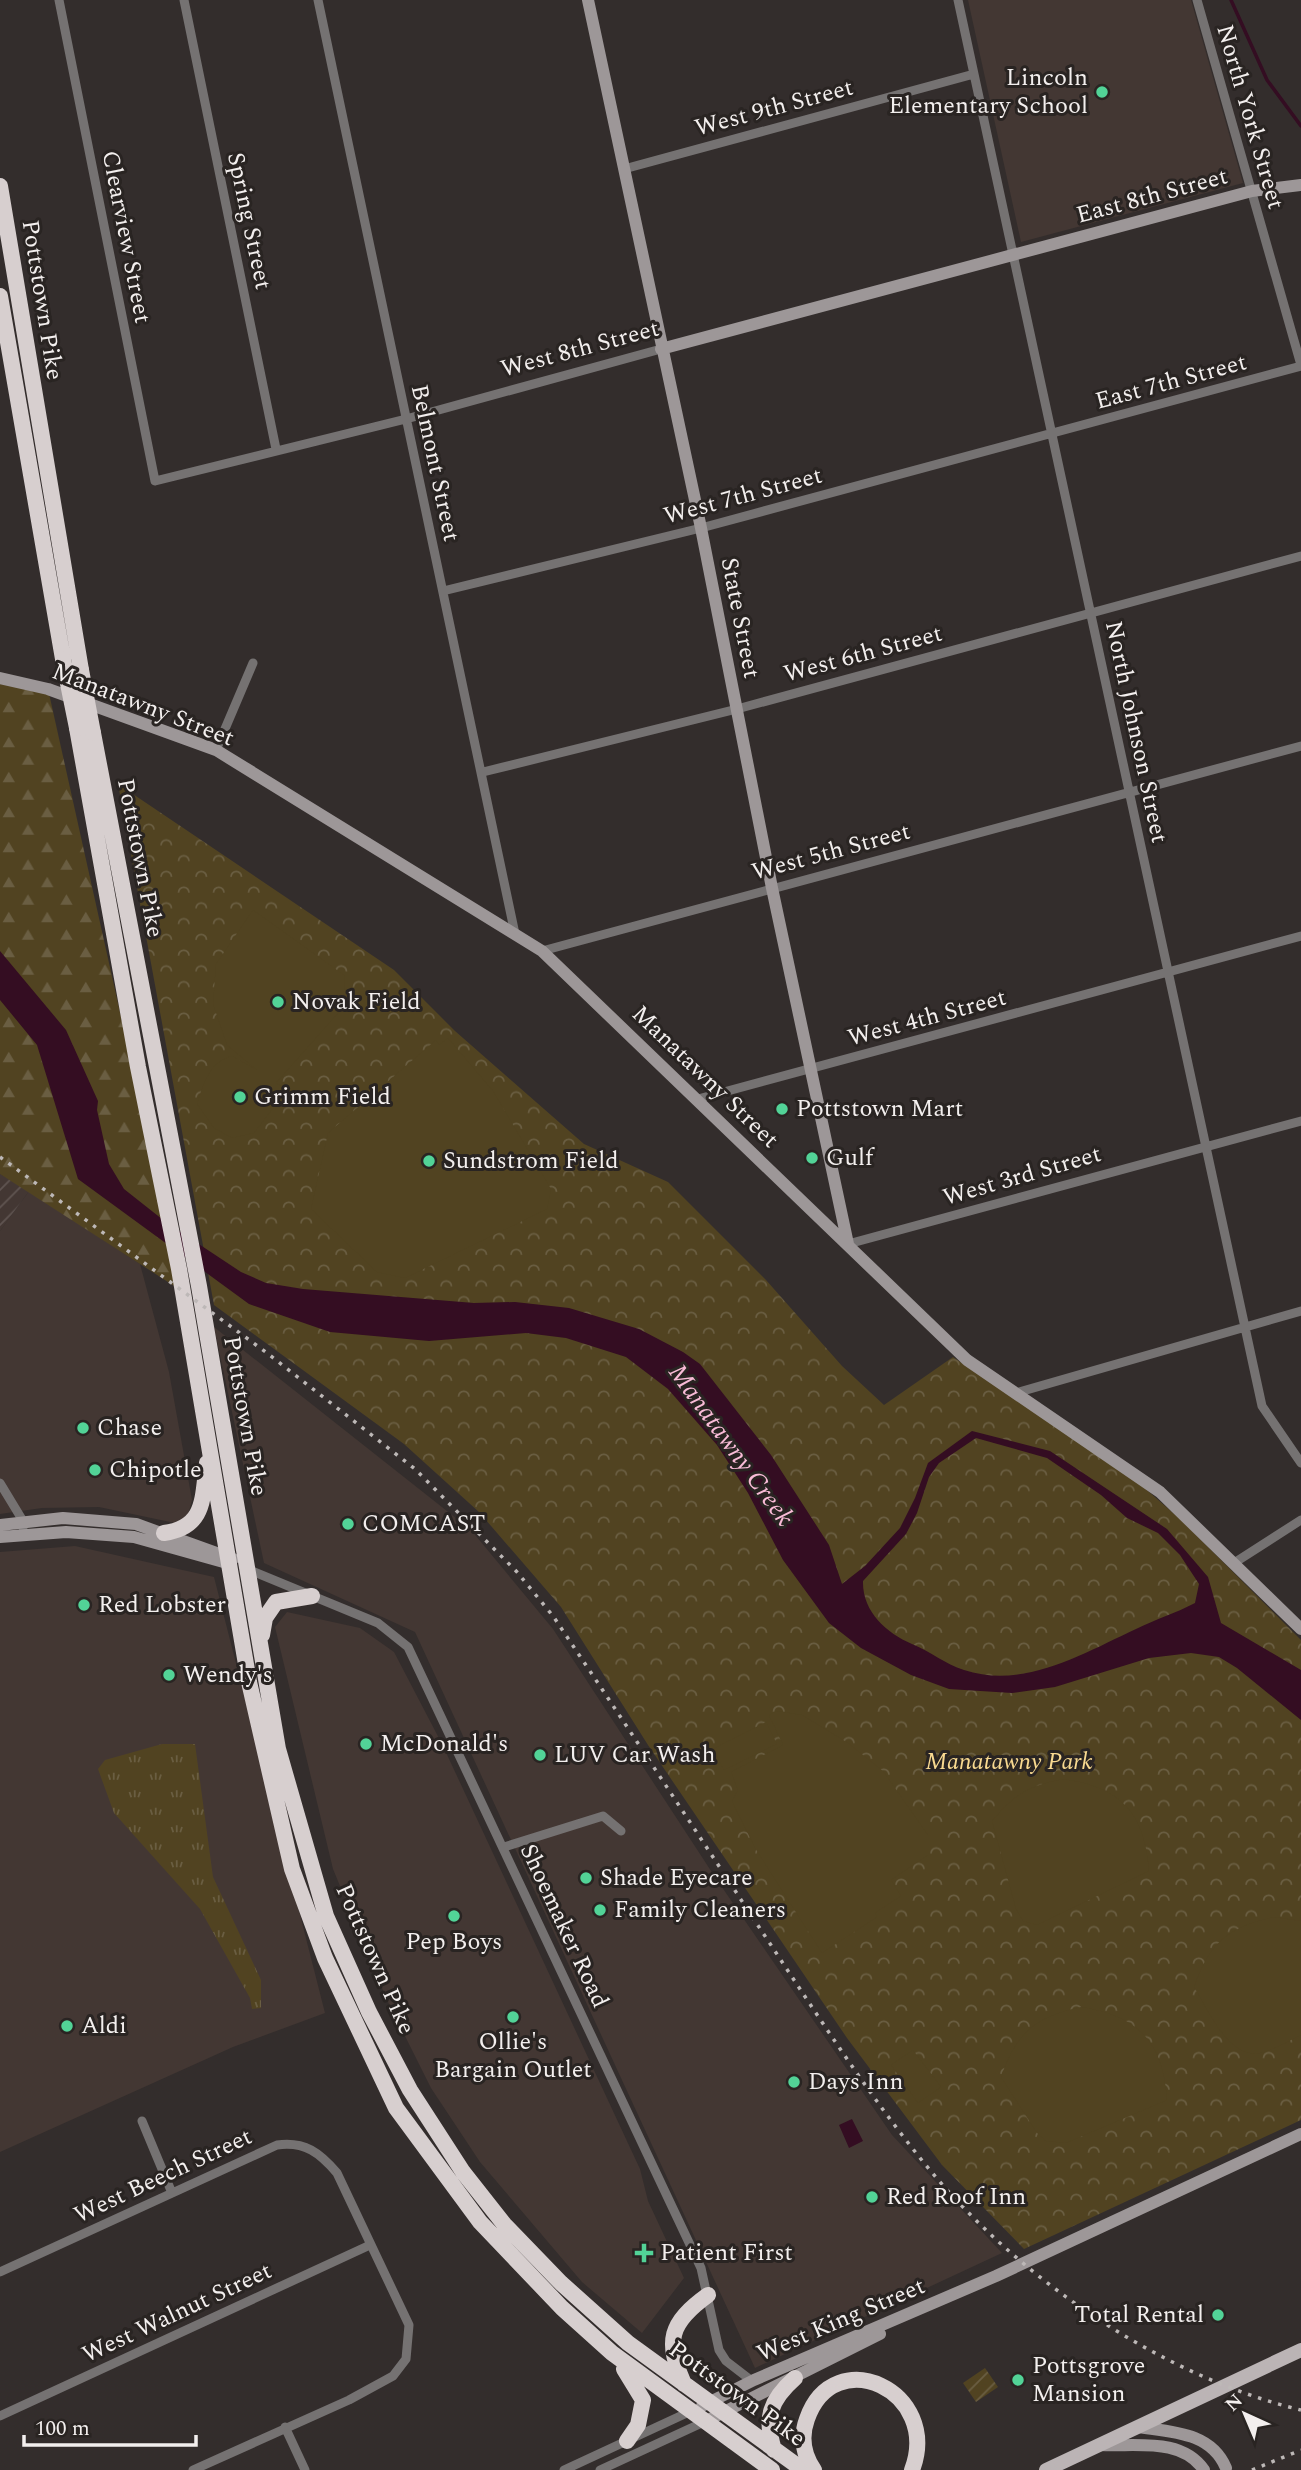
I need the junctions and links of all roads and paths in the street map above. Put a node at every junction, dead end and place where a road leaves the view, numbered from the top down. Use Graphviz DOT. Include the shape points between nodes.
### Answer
graph roads {
  1 [pos="59,0"];
  2 [pos="184,0"];
  3 [pos="318,0"];
  4 [pos="588,0"];
  5 [pos="958,0"];
  6 [pos="1197,0"];
  7 [pos="974,75"];
  8 [pos="624,169"];
  9 [pos="1301,185"];
  10 [pos="0,186"];
  11 [pos="1252,191"];
  12 [pos="1014,253"];
  13 [pos="0,296"];
  14 [pos="662,349"];
  15 [pos="1301,366"];
  16 [pos="406,419"];
  17 [pos="1052,434"];
  18 [pos="276,449"];
  19 [pos="155,481"];
  20 [pos="701,528"];
  21 [pos="1301,556"];
  22 [pos="443,591"];
  23 [pos="1090,612"];
  24 [pos="253,663"];
  25 [pos="0,678"];
  26 [pos="737,709"];
  27 [pos="1301,746"];
  28 [pos="216,750"];
  29 [pos="483,772"];
  30 [pos="1130,791"];
  31 [pos="772,888"];
  32 [pos="515,934"];
  33 [pos="1301,936"];
  34 [pos="542,951"];
  35 [pos="1167,972"];
  36 [pos="813,1069"];
  37 [pos="698,1099"];
  38 [pos="1301,1121"];
  39 [pos="1206,1145"];
  40 [pos="848,1244"];
  41 [pos="1301,1311"];
  42 [pos="1245,1326"];
  43 [pos="1016,1393"];
  44 [pos="210,1450"];
  45 [pos="1301,1463"];
  46 [pos="0,1483"];
  47 [pos="1301,1520"];
  48 [pos="0,1525"];
  49 [pos="23,1527"];
  50 [pos="164,1533"];
  51 [pos="0,1536"];
  52 [pos="228,1560"];
  53 [pos="1234,1563"];
  54 [pos="247,1569"];
  55 [pos="312,1596"];
  56 [pos="1301,1629"];
  57 [pos="260,1644"];
  58 [pos="621,1831"];
  59 [pos="503,1847"];
  60 [pos="142,2122"];
  61 [pos="1301,2134"];
  62 [pos="172,2193"];
  63 [pos="370,2245"];
  64 [pos="0,2272"];
  65 [pos="983,2281"];
  66 [pos="708,2295"];
  67 [pos="1301,2350"];
  68 [pos="611,2353"];
  69 [pos="795,2378"];
  70 [pos="752,2381"];
  71 [pos="685,2386"];
  72 [pos="708,2403"];
  73 [pos="689,2412"];
  74 [pos="724,2414"];
  75 [pos="0,2416"];
  76 [pos="704,2422"];
  77 [pos="285,2427"];
  78 [pos="1138,2427"];
  79 [pos="626,2441"];
  80 [pos="1099,2445"];
  81 [pos="774,2450"];
  82 [pos="1226,2468"];
  83 [pos="192,2470"];
  84 [pos="305,2470"];
  85 [pos="564,2470"];
  86 [pos="600,2470"];
  87 [pos="772,2470"];
  88 [pos="803,2470"];
  89 [pos="814,2470"];
  90 [pos="912,2470"];
  91 [pos="1046,2470"];
  92 [pos="1204,2470"];
  1 -- 19 [label="street, Clearview Street"];
  2 -- 18 [label="street, Spring Street"];
  3 -- 16 [label="street, Belmont Street"];
  4 -- 8 [label="street, State Street"];
  5 -- 7 [label="street, North Johnson Street"];
  6 -- 11 [label="street, North York Street"];
  7 -- 8 [label="street, West 9th Street"];
  7 -- 12 [label="street, North Johnson Street"];
  8 -- 14 [label="street, State Street"];
  9 -- 11 [label="street, East 8th Street"];
  10 -- 54 [label="highway, Pottstown Pike, bridge" via="81,670 199,1286"];
  11 -- 12 [label="street, East 8th Street"];
  11 -- 15 [label="street, North York Street"];
  12 -- 14 [label="street, West 8th Street"];
  12 -- 17 [label="street, North Johnson Street"];
  13 -- 44 [label="highway, Pottstown Pike, bridge"];
  14 -- 16 [label="street, West 8th Street"];
  14 -- 20 [label="street, State Street"];
  15 -- 17 [label="street, East 7th Street"];
  16 -- 18 [label="street, West 8th Street"];
  16 -- 22 [label="street, Belmont Street"];
  17 -- 20 [label="street, West 7th Street"];
  17 -- 23 [label="street, North Johnson Street"];
  18 -- 19 [label="street, West 8th Street"];
  20 -- 22 [label="street, West 7th Street"];
  20 -- 26 [label="street, State Street"];
  21 -- 23 [label="street, West 6th Street"];
  22 -- 29 [label="street, Belmont Street"];
  23 -- 26 [label="street, West 6th Street"];
  23 -- 30 [label="street, North Johnson Street"];
  24 -- 28 [label="street"];
  25 -- 28 [label="street, Manatawny Street" via="48,689"];
  26 -- 29 [label="street, West 6th Street"];
  26 -- 31 [label="street, State Street"];
  27 -- 30 [label="street, West 5th Street"];
  28 -- 32 [label="street, Manatawny Street"];
  29 -- 32 [label="street, Belmont Street"];
  30 -- 31 [label="street, West 5th Street"];
  30 -- 35 [label="street, North Johnson Street"];
  31 -- 34 [label="street, West 5th Street"];
  31 -- 36 [label="street, State Street"];
  32 -- 34 [label="street, Manatawny Street"];
  33 -- 35 [label="street, West 4th Street"];
  34 -- 37 [label="street, Manatawny Street"];
  35 -- 36 [label="street, West 4th Street"];
  35 -- 39 [label="street, North Johnson Street"];
  36 -- 37 [label="street, West 4th Street"];
  36 -- 40 [label="street, State Street"];
  37 -- 40 [label="street, Manatawny Street"];
  38 -- 39 [label="street, West 3rd Street"];
  39 -- 40 [label="street, West 3rd Street"];
  39 -- 42 [label="street, North Johnson Street"];
  40 -- 43 [label="street, Manatawny Street" via="967,1360"];
  41 -- 42 [label="street"];
  42 -- 43 [label="street"];
  42 -- 45 [label="street, North Johnson Street" via="1262,1406"];
  43 -- 53 [label="street, Manatawny Street" via="1160,1492"];
  44 -- 50 [label="highway" via="199,1511 192,1524"];
  44 -- 52 [label="highway, Pottstown Pike"];
  46 -- 49 [label="street"];
  47 -- 53 [label="street"];
  48 -- 49 [label="street, Shoemaker Road"];
  49 -- 50 [label="street, Shoemaker Road" via="100,1520"];
  49 -- 51 [label="street, Shoemaker Road"];
  49 -- 52 [label="street, Shoemaker Road" via="134,1537"];
  50 -- 52 [label="street, Shoemaker Road"];
  52 -- 54 [label="street, Shoemaker Road"];
  52 -- 68 [label="highway, Pottstown Pike" via="292,1869 360,2035 396,2108 480,2222"];
  53 -- 56 [label="street, Manatawny Street"];
  54 -- 55 [label="street, Shoemaker Road"];
  54 -- 57 [label="highway, Pottstown Pike"];
  55 -- 57 [label="highway" via="276,1602 265,1618"];
  55 -- 59 [label="street, Shoemaker Road" via="378,1623 408,1647"];
  57 -- 71 [label="highway, Pottstown Pike" via="278,1749 326,1916 410,2090 463,2172 504,2224 608,2326"];
  58 -- 59 [label="street" via="603,1816"];
  59 -- 66 [label="street, Shoemaker Road" via="701,2268"];
  60 -- 62 [label="street"];
  61 -- 65 [label="street, West King Street"];
  62 -- 63 [label="street, West Beech Street" via="277,2145 293,2143 319,2153 337,2173"];
  62 -- 64 [label="street, West Beech Street"];
  63 -- 75 [label="street, West Walnut Street"];
  63 -- 77 [label="street" via="409,2325 406,2359 393,2376"];
  65 -- 69 [label="street, West King Street"];
  65 -- 70 [label="street, West King Street"];
  66 -- 70 [label="street, Shoemaker Road" via="719,2350"];
  66 -- 71 [label="highway" via="684,2315 673,2336 674,2362"];
  67 -- 78 [label="main road"];
  68 -- 73 [label="highway, Pottstown Pike"];
  68 -- 79 [label="highway" via="643,2400 641,2419"];
  69 -- 74 [label="street, West King Street"];
  69 -- 81 [label="highway" via="769,2411"];
  70 -- 72 [label="street, West King Street"];
  71 -- 72 [label="highway, Pottstown Pike"];
  72 -- 73 [label="street, West King Street"];
  72 -- 74 [label="highway, Pottstown Pike"];
  73 -- 76 [label="highway, Pottstown Pike"];
  73 -- 79 [label="street, West King Street"];
  74 -- 76 [label="street, West King Street"];
  74 -- 81 [label="highway, Pottstown Pike"];
  76 -- 86 [label="street, West King Street"];
  76 -- 87 [label="highway, Pottstown Pike"];
  77 -- 83 [label="street"];
  77 -- 84 [label="street"];
  78 -- 80 [label="main road"];
  78 -- 82 [label="street" via="1203,2440"];
  79 -- 85 [label="street, West King Street"];
  80 -- 91 [label="main road"];
  80 -- 92 [label="street" via="1174,2447 1191,2455"];
  81 -- 88 [label="highway, Pottstown Pike"];
  89 -- 90 [label="highway" via="803,2442 811,2408 825,2391 853,2381 885,2386 908,2409 918,2438"];
}
